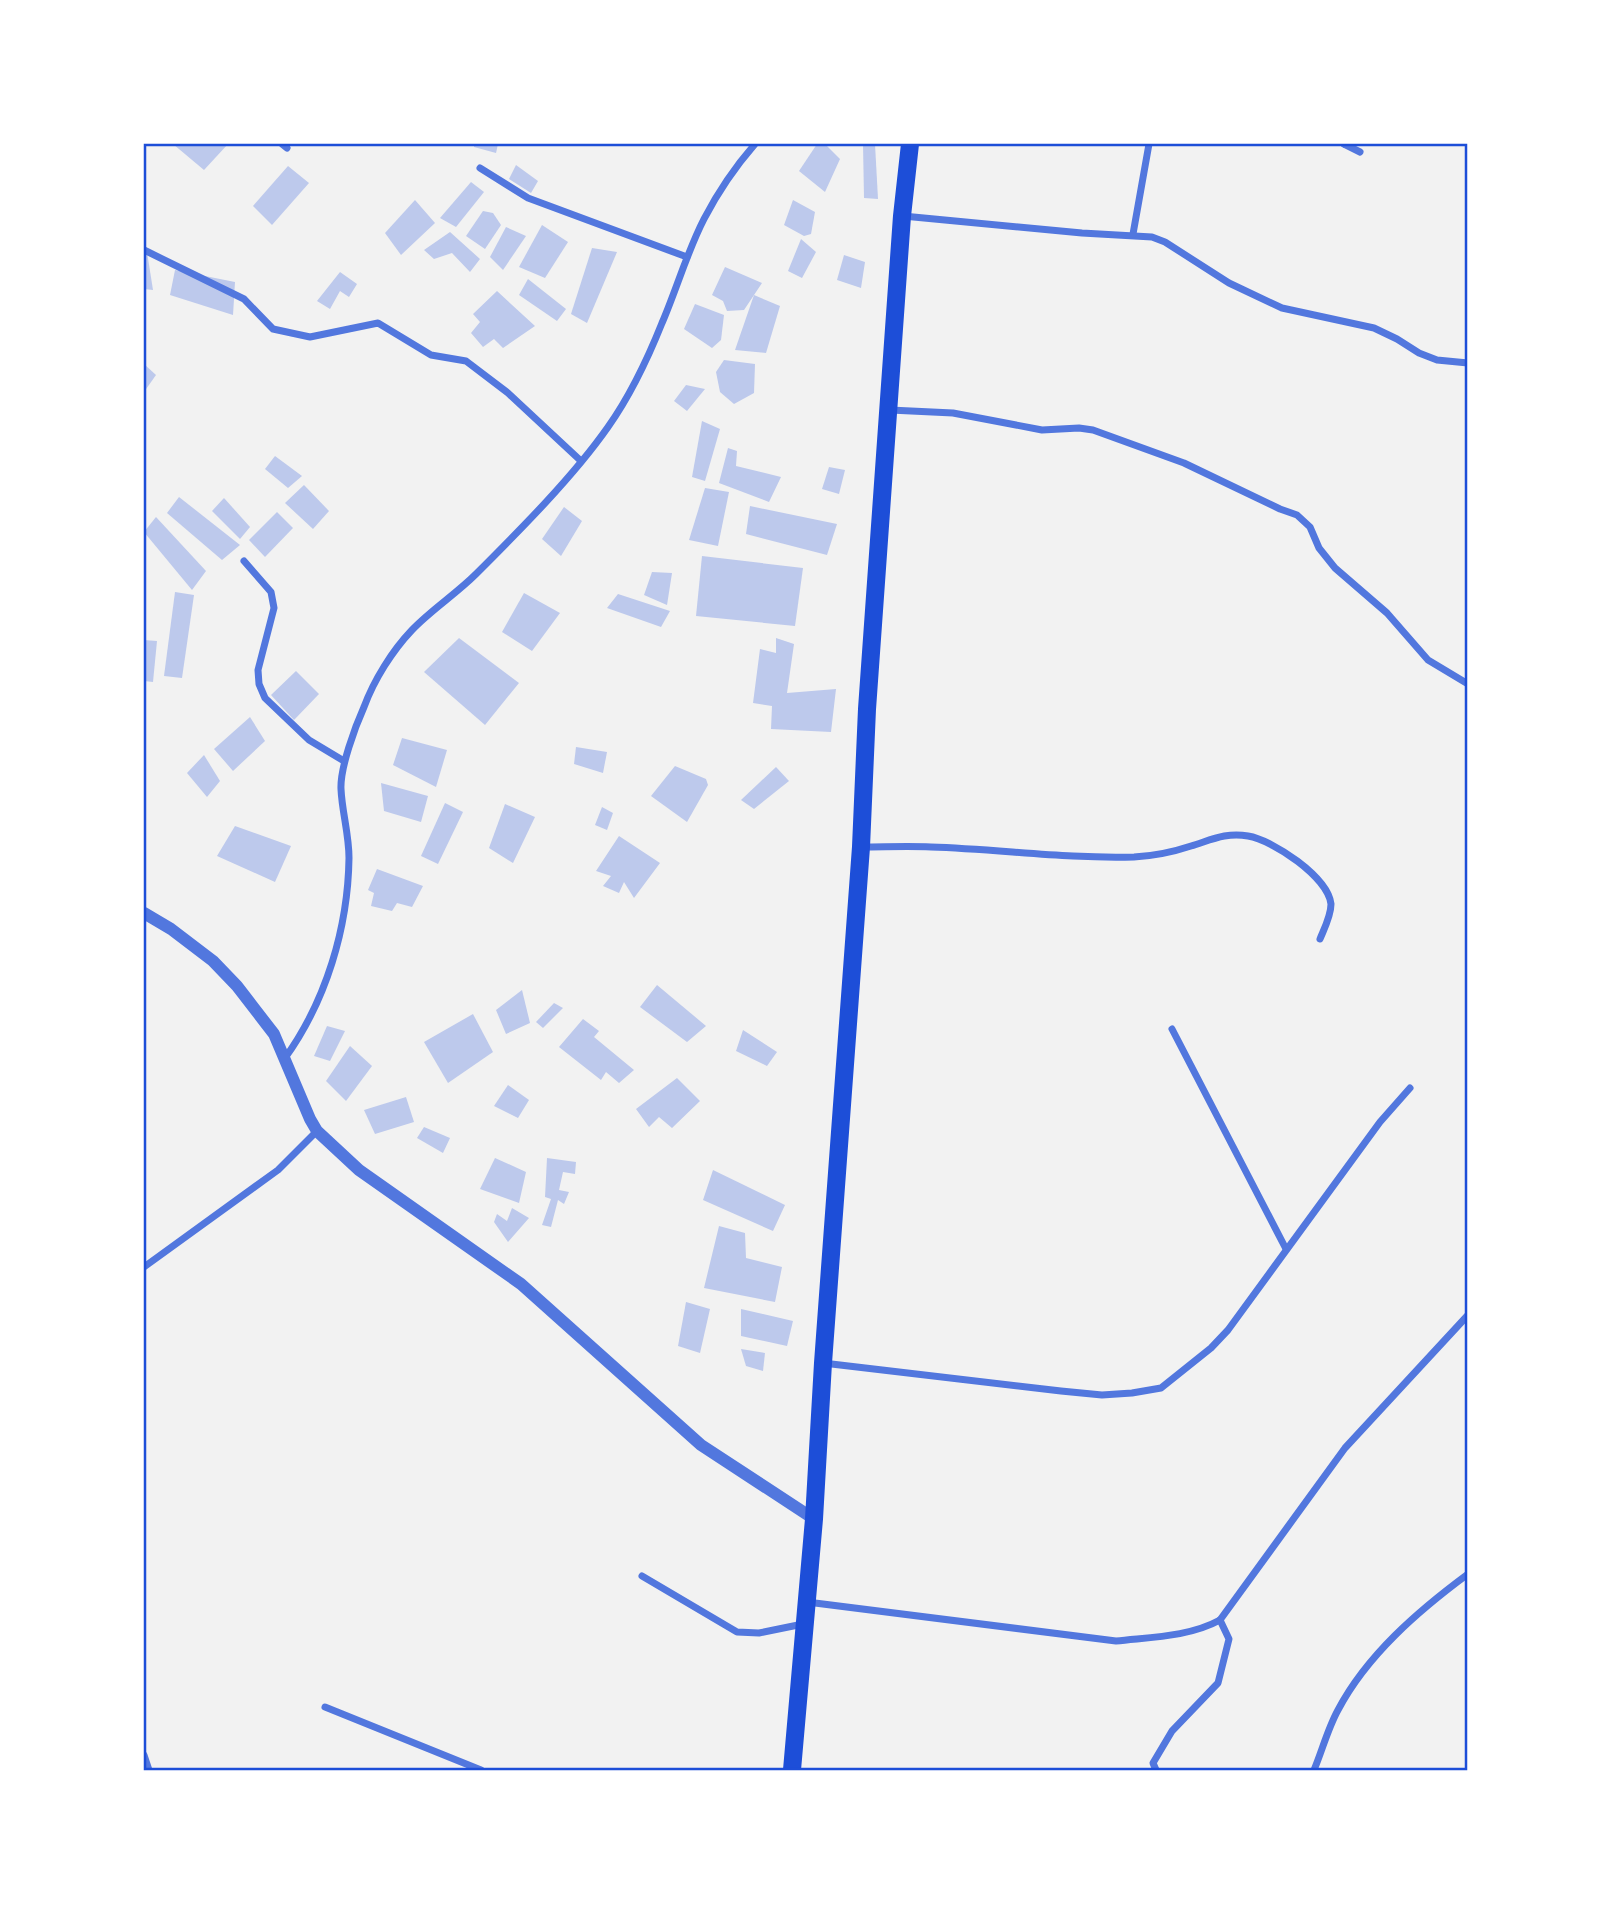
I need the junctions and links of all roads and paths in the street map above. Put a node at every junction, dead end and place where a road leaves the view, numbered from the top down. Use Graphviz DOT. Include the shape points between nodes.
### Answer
graph roads {
  1 [pos="754,144"];
  2 [pos="910,144"];
  3 [pos="1149,144"];
  4 [pos="1344,144"];
  5 [pos="1360,152"];
  6 [pos="480,168"];
  7 [pos="902,216"];
  8 [pos="1133,234"];
  9 [pos="144,250"];
  10 [pos="687,257"];
  11 [pos="1468,363"];
  12 [pos="890,410"];
  13 [pos="581,461"];
  14 [pos="244,561"];
  15 [pos="1468,684"];
  16 [pos="344,761"];
  17 [pos="862,847"];
  18 [pos="144,913"];
  19 [pos="1320,939"];
  20 [pos="1172,1028"];
  21 [pos="285,1058"];
  22 [pos="1410,1088"];
  23 [pos="317,1131"];
  24 [pos="1286,1249"];
  25 [pos="144,1267"];
  26 [pos="1468,1315"];
  27 [pos="822,1363"];
  28 [pos="814,1519"];
  29 [pos="1468,1574"];
  30 [pos="642,1576"];
  31 [pos="807,1602"];
  32 [pos="1220,1620"];
  33 [pos="804,1624"];
  34 [pos="324,1707"];
  35 [pos="144,1755"];
  36 [pos="149,1770"];
  37 [pos="481,1770"];
  38 [pos="792,1770"];
  39 [pos="1156,1770"];
  40 [pos="1314,1770"];
  1 -- 10 [label="street" via="724,184"];
  2 -- 7 [label="main road"];
  3 -- 8 [label="street"];
  4 -- 5 [label="street"];
  6 -- 10 [label="street" via="528,198"];
  7 -- 8 [label="street"];
  7 -- 12 [label="main road"];
  8 -- 11 [label="street" via="1165,242 1229,283 1283,309 1374,328 1419,354"];
  9 -- 13 [label="street" via="244,299 272,329 310,337 378,323 431,355 466,361"];
  10 -- 13 [label="street" via="662,323 620,408"];
  12 -- 15 [label="street" via="953,412 1042,430 1093,430 1185,463 1297,515 1310,527 1335,568 1387,613 1428,660"];
  12 -- 17 [label="main road" via="867,709"];
  13 -- 16 [label="street" via="475,575 404,639 368,696"];
  14 -- 16 [label="street" via="271,592 274,608 258,670 265,698 309,740"];
  16 -- 21 [label="street" via="341,788 348,872 336,950 324,986"];
  17 -- 19 [label="street" via="1136,857 1171,852 1217,836 1249,836 1268,842 1307,869 1327,891 1331,905"];
  17 -- 27 [label="main road"];
  18 -- 21 [label="street" via="224,972 274,1034"];
  20 -- 24 [label="street"];
  21 -- 23 [label="street"];
  22 -- 24 [label="street"];
  23 -- 25 [label="street" via="278,1170"];
  23 -- 28 [label="street" via="359,1170 520,1284 701,1445"];
  24 -- 27 [label="street" via="1228,1330 1161,1388 1102,1395"];
  26 -- 32 [label="street" via="1345,1448"];
  27 -- 28 [label="main road"];
  28 -- 31 [label="main road"];
  29 -- 40 [label="street" via="1404,1626 1366,1669 1337,1711"];
  30 -- 33 [label="street" via="737,1632 759,1633"];
  31 -- 32 [label="street" via="1116,1641 1188,1631"];
  31 -- 33 [label="main road"];
  32 -- 39 [label="street" via="1228,1639 1218,1682 1172,1731 1153,1763"];
  33 -- 38 [label="main road"];
  34 -- 37 [label="street"];
  35 -- 36 [label="street"];
}
